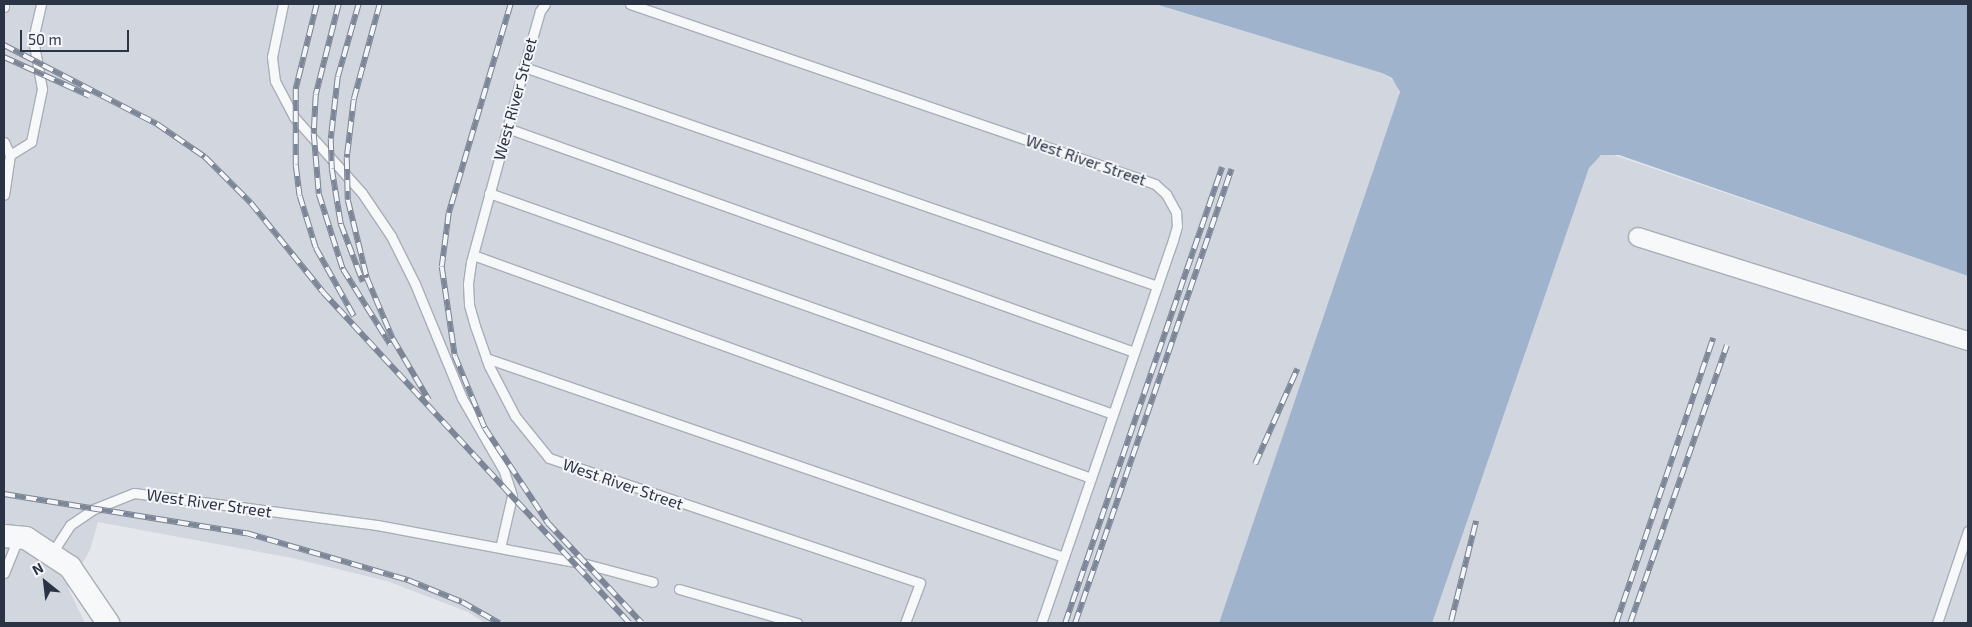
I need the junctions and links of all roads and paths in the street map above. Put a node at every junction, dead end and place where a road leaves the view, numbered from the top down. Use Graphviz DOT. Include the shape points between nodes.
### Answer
graph roads {
  1 [pos="41,4"];
  2 [pos="283,4"];
  3 [pos="545,4"];
  4 [pos="630,4"];
  5 [pos="524,67"];
  6 [pos="507,128"];
  7 [pos="4,142"];
  8 [pos="10,155"];
  9 [pos="489,193"];
  10 [pos="4,195"];
  11 [pos="1638,237"];
  12 [pos="473,255"];
  13 [pos="1157,286"];
  14 [pos="1968,341"];
  15 [pos="1134,352"];
  16 [pos="486,358"];
  17 [pos="1113,414"];
  18 [pos="1091,478"];
  19 [pos="1968,531"];
  20 [pos="16,537"];
  21 [pos="500,548"];
  22 [pos="52,553"];
  23 [pos="1064,557"];
  24 [pos="4,573"];
  25 [pos="653,582"];
  26 [pos="679,589"];
  27 [pos="108,623"];
  28 [pos="797,623"];
  29 [pos="905,623"];
  30 [pos="1041,623"];
  31 [pos="1937,623"];
  1 -- 8 [label="lane" via="33,39 42,89 33,133 31,142"];
  2 -- 21 [label="lane" via="272,57 275,81 294,117 362,193 391,236 415,284 462,398 504,471 512,496"];
  3 -- 5 [label="lane, West River Street" via="540,11"];
  4 -- 13 [label="lane, West River Street" via="1155,184 1166,194 1176,212 1177,226"];
  5 -- 6 [label="lane, West River Street"];
  5 -- 13 [label="lane"];
  6 -- 9 [label="lane, West River Street"];
  6 -- 15 [label="lane"];
  7 -- 8 [label="lane"];
  8 -- 10 [label="lane"];
  9 -- 12 [label="lane, West River Street"];
  9 -- 17 [label="lane"];
  11 -- 14 [label="street"];
  12 -- 16 [label="lane, West River Street" via="469,305"];
  12 -- 18 [label="lane"];
  13 -- 15 [label="lane, West River Street"];
  15 -- 17 [label="lane, West River Street"];
  16 -- 23 [label="lane"];
  16 -- 29 [label="lane, West River Street" via="515,416 548,458 920,583"];
  17 -- 18 [label="lane, West River Street"];
  18 -- 23 [label="lane, West River Street"];
  19 -- 31 [label="lane"];
  20 -- 22 [label="street"];
  20 -- 24 [label="lane"];
  21 -- 22 [label="lane, West River Street" via="377,525 134,493 94,509 70,525"];
  21 -- 25 [label="lane, West River Street" via="586,564"];
  22 -- 27 [label="street" via="83,582"];
  23 -- 30 [label="lane, West River Street"];
  26 -- 28 [label="lane"];
}
